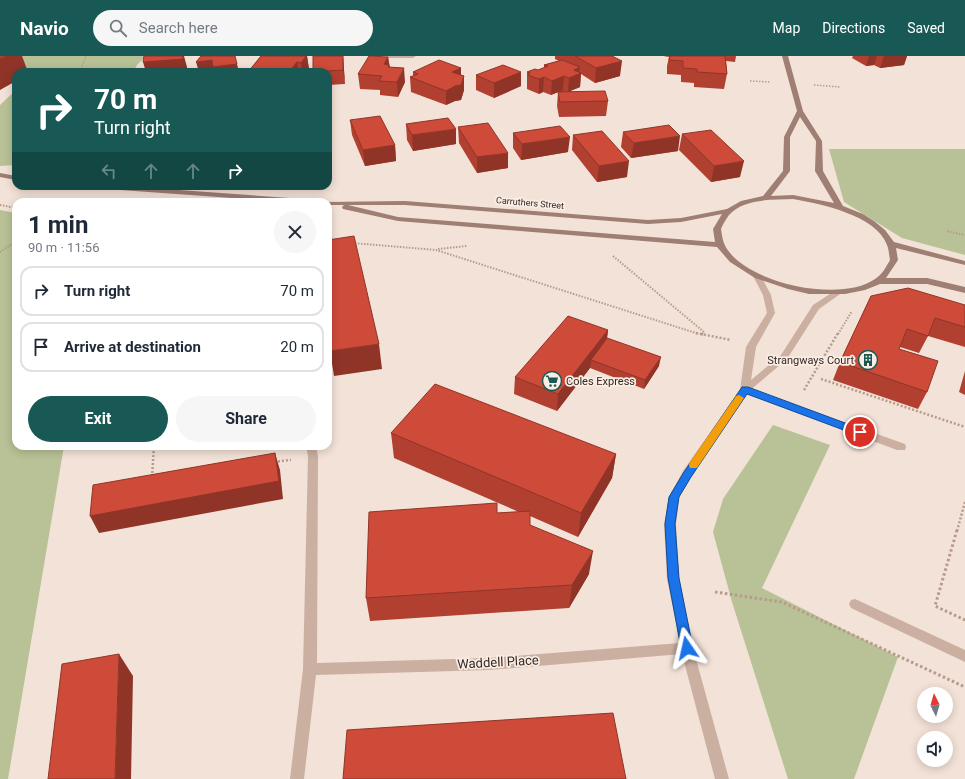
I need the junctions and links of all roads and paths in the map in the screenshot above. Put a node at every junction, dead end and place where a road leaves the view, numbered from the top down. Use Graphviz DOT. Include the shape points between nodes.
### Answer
graph roads {
  1 [pos="86,56"];
  2 [pos="388,56"];
  3 [pos="412,56"];
  4 [pos="785,56"];
  5 [pos="82,68"];
  6 [pos="800,111"];
  7 [pos="0,175"];
  8 [pos="12,177"];
  9 [pos="0,182"];
  10 [pos="12,182"];
  11 [pos="149,190"];
  12 [pos="261,198"];
  13 [pos="766,198"];
  14 [pos="332,203"];
  15 [pos="332,204"];
  16 [pos="0,206"];
  17 [pos="840,207"];
  18 [pos="12,208"];
  19 [pos="728,211"];
  20 [pos="947,230"];
  21 [pos="965,236"];
  22 [pos="351,243"];
  23 [pos="12,244"];
  24 [pos="891,244"];
  25 [pos="720,245"];
  26 [pos="0,252"];
  27 [pos="612,255"];
  28 [pos="965,263"];
  29 [pos="757,276"];
  30 [pos="879,281"];
  31 [pos="965,290"];
  32 [pos="839,292"];
  33 [pos="859,309"];
  34 [pos="701,335"];
  35 [pos="736,341"];
  36 [pos="821,379"];
  37 [pos="745,390"];
  38 [pos="793,407"];
  39 [pos="965,427"];
  40 [pos="901,447"];
  41 [pos="154,450"];
  42 [pos="312,451"];
  43 [pos="267,463"];
  44 [pos="152,481"];
  45 [pos="965,502"];
  46 [pos="715,592"];
  47 [pos="855,604"];
  48 [pos="965,620"];
  49 [pos="687,648"];
  50 [pos="965,656"];
  51 [pos="310,669"];
  52 [pos="965,687"];
  53 [pos="297,779"];
  54 [pos="722,779"];
  1 -- 5 [label="path"];
  2 -- 3 [label="street"];
  4 -- 6 [label="main road"];
  6 -- 13 [label="main road" via="787,137 786,171"];
  6 -- 17 [label="main road" via="819,141 819,171"];
  7 -- 8 [label="main road"];
  9 -- 10 [label="main road"];
  11 -- 12 [label="main road"];
  13 -- 17 [label="main road, Carruthers Street" via="793,197"];
  13 -- 19 [label="main road, Carruthers Street" via="747,202"];
  14 -- 19 [label="main road, Carruthers Street" via="405,203 648,222 681,220"];
  15 -- 25 [label="main road, Carruthers Street" via="398,218"];
  16 -- 18 [label="path"];
  17 -- 24 [label="main road, Carruthers Street" via="865,219 884,234"];
  19 -- 25 [label="main road" via="717,229"];
  20 -- 21 [label="path"];
  22 -- 34 [label="path" via="436,250"];
  23 -- 26 [label="path"];
  24 -- 28 [label="main road"];
  24 -- 30 [label="main road" via="894,260"];
  25 -- 29 [label="main road" via="734,262"];
  27 -- 34 [label="path" via="704,332"];
  29 -- 32 [label="main road" via="806,291"];
  29 -- 37 [label="street" via="767,295 771,313 751,347"];
  30 -- 31 [label="main road" via="928,281"];
  30 -- 32 [label="main road" via="855,290"];
  32 -- 37 [label="street" via="816,307 784,357"];
  33 -- 38 [label="path" via="852,311"];
  34 -- 35 [label="path"];
  36 -- 39 [label="path"];
  37 -- 38 [label="street"];
  37 -- 49 [label="street" via="674,497 670,524 674,578"];
  38 -- 40 [label="street"];
  41 -- 44 [label="path"];
  42 -- 43 [label="path"];
  42 -- 51 [label="street"];
  45 -- 48 [label="path" via="935,606"];
  46 -- 52 [label="path" via="782,602"];
  47 -- 50 [label="street"];
  49 -- 51 [label="street, Waddell Place" via="489,664"];
  49 -- 54 [label="street"];
  51 -- 53 [label="street"];
}
